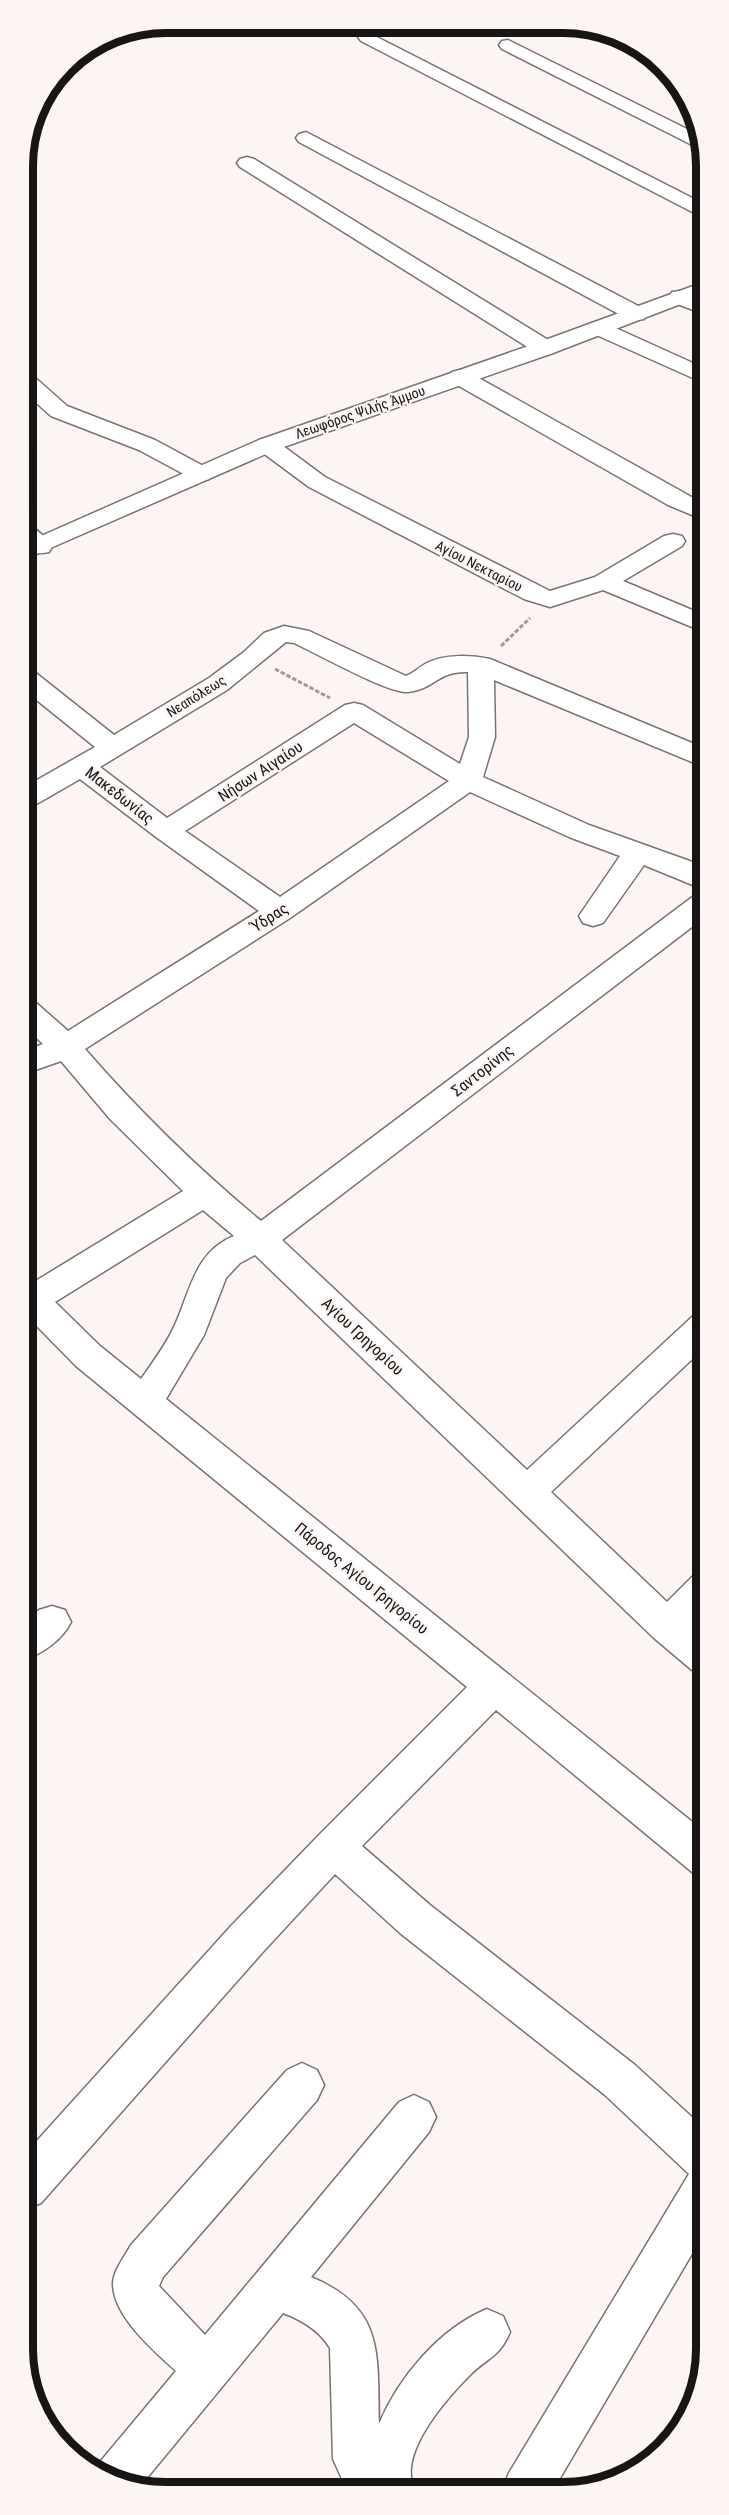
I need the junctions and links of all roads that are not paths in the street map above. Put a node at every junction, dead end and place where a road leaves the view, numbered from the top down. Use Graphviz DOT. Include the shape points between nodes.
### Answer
graph roads {
  1 [pos="367,37"];
  2 [pos="508,45"];
  3 [pos="306,138"];
  4 [pos="693,139"];
  5 [pos="247,163"];
  6 [pos="696,208"];
  7 [pos="696,291"];
  8 [pos="680,297"];
  9 [pos="696,305"];
  10 [pos="636,314"];
  11 [pos="600,328"];
  12 [pos="545,348"];
  13 [pos="696,372"];
  14 [pos="460,377"];
  15 [pos="33,388"];
  16 [pos="33,409"];
  17 [pos="59,411"];
  18 [pos="267,445"];
  19 [pos="201,474"];
  20 [pos="696,509"];
  21 [pos="33,541"];
  22 [pos="673,541"];
  23 [pos="604,582"];
  24 [pos="696,621"];
  25 [pos="481,665"];
  26 [pos="33,684"];
  27 [pos="113,748"];
  28 [pos="696,754"];
  29 [pos="81,766"];
  30 [pos="468,782"];
  31 [pos="33,795"];
  32 [pos="166,831"];
  33 [pos="638,852"];
  34 [pos="696,876"];
  35 [pos="696,909"];
  36 [pos="280,911"];
  37 [pos="593,916"];
  38 [pos="33,1018"];
  39 [pos="66,1047"];
  40 [pos="33,1060"];
  41 [pos="205,1193"];
  42 [pos="260,1239"];
  43 [pos="33,1293"];
  44 [pos="33,1301"];
  45 [pos="696,1334"];
  46 [pos="145,1401"];
  47 [pos="528,1491"];
  48 [pos="696,1597"];
  49 [pos="667,1626"];
  50 [pos="696,1650"];
  51 [pos="494,1686"];
  52 [pos="334,1847"];
  53 [pos="696,1850"];
  54 [pos="302,2085"];
  55 [pos="414,2117"];
  56 [pos="696,2151"];
  57 [pos="33,2178"];
  58 [pos="696,2205"];
  59 [pos="273,2287"];
  60 [pos="487,2332"];
  61 [pos="207,2368"];
  62 [pos="121,2474"];
  63 [pos="368,2482"];
  64 [pos="388,2482"];
  65 [pos="531,2482"];
  1 -- 6 [label="street"];
  2 -- 4 [label="street"];
  3 -- 10 [label="street"];
  5 -- 12 [label="street"];
  7 -- 8 [label="street, Λεωφόρος Ψιλής Άμμου"];
  8 -- 9 [label="street"];
  8 -- 10 [label="street, Λεωφόρος Ψιλής Άμμου"];
  10 -- 11 [label="street, Λεωφόρος Ψιλής Άμμου"];
  11 -- 12 [label="street, Λεωφόρος Ψιλής Άμμου"];
  11 -- 13 [label="street"];
  12 -- 14 [label="street, Λεωφόρος Ψιλής Άμμου"];
  14 -- 18 [label="street, Λεωφόρος Ψιλής Άμμου"];
  14 -- 20 [label="street"];
  15 -- 17 [label="street"];
  16 -- 17 [label="street"];
  17 -- 19 [label="street" via="147,446"];
  18 -- 19 [label="street, Λεωφόρος Ψιλής Άμμου"];
  18 -- 23 [label="street, Αγίου Νεκταρίου" via="317,482 522,589 550,598"];
  19 -- 21 [label="street, Λεωφόρος Ψιλής Άμμου"];
  22 -- 23 [label="street"];
  23 -- 24 [label="street"];
  25 -- 27 [label="street, Νεαπόλεως" via="444,666 434,669 420,682 402,684 300,636 284,634 273,638 254,658 218,684"];
  25 -- 28 [label="street"];
  25 -- 30 [label="street" via="482,737"];
  26 -- 27 [label="street, Μακεδωνίας"];
  27 -- 29 [label="street, Μακεδωνίας"];
  29 -- 31 [label="street"];
  29 -- 32 [label="street, Μακεδωνίας"];
  30 -- 32 [label="street, Νήσων Αιγαίου" via="354,711"];
  30 -- 33 [label="street" via="579,831"];
  30 -- 36 [label="street, Ύδρας"];
  32 -- 36 [label="street, Μακεδωνίας"];
  33 -- 34 [label="street"];
  33 -- 37 [label="street"];
  35 -- 42 [label="street, Σαντορίνης"];
  36 -- 39 [label="street, Ύδρας"];
  38 -- 39 [label="street, Αγίου Γρηγορίου"];
  39 -- 40 [label="street, Ύδρας"];
  39 -- 41 [label="street, Αγίου Γρηγορίου" via="121,1111"];
  41 -- 42 [label="street, Αγίου Γρηγορίου"];
  41 -- 43 [label="street"];
  42 -- 46 [label="street, Σαντορίνης" via="237,1247 215,1266 175,1357"];
  42 -- 47 [label="street, Αγίου Γρηγορίου"];
  44 -- 46 [label="street, Πάροδος Αγίου Γρηγορίου" via="88,1356"];
  45 -- 47 [label="street"];
  46 -- 51 [label="street, Πάροδος Αγίου Γρηγορίου"];
  47 -- 49 [label="street, Αγίου Γρηγορίου"];
  48 -- 49 [label="street"];
  49 -- 50 [label="street, Αγίου Γρηγορίου"];
  51 -- 52 [label="street"];
  51 -- 53 [label="street, Πάροδος Αγίου Γρηγορίου"];
  52 -- 56 [label="street" via="415,1919 620,2080"];
  52 -- 57 [label="street"];
  54 -- 61 [label="street" via="147,2261 136,2282 138,2296 152,2314"];
  55 -- 59 [label="street"];
  58 -- 65 [label="street"];
  59 -- 61 [label="street"];
  59 -- 63 [label="street" via="311,2300 339,2320 353,2343 357,2460"];
  60 -- 64 [label="street" via="455,2357 422,2393 401,2429 387,2466"];
  61 -- 62 [label="street"];
}
